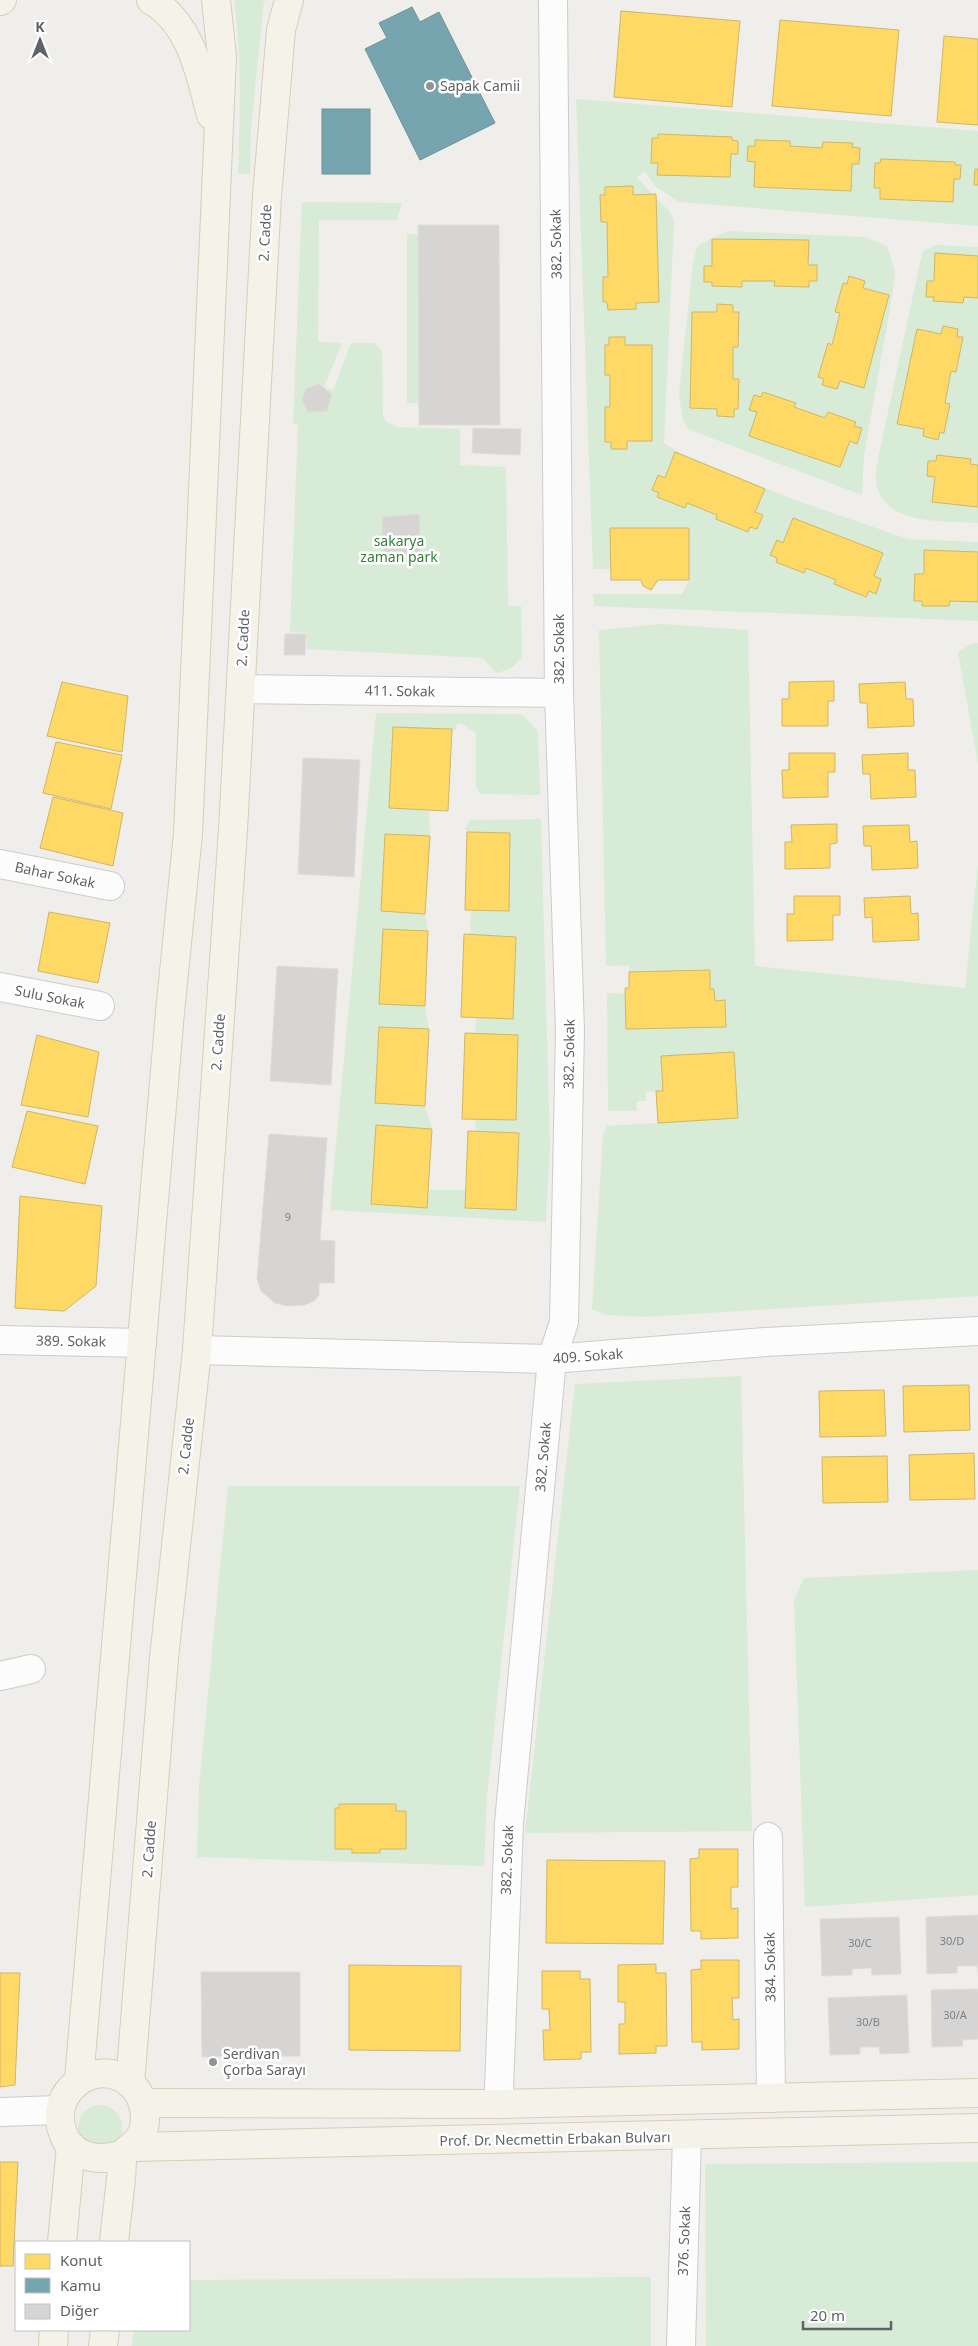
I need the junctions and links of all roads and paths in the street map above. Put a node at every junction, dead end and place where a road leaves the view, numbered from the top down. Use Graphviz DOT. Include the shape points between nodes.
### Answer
graph roads {
  1 [pos="151,0"];
  2 [pos="216,0"];
  3 [pos="289,0"];
  4 [pos="306,0"];
  5 [pos="553,0"];
  6 [pos="218,140"];
  7 [pos="267,196"];
  8 [pos="241,689"];
  9 [pos="559,693"];
  10 [pos="0,864"];
  11 [pos="110,886"];
  12 [pos="0,987"];
  13 [pos="100,1006"];
  14 [pos="978,1331"];
  15 [pos="0,1340"];
  16 [pos="142,1342"];
  17 [pos="197,1350"];
  18 [pos="552,1359"];
  19 [pos="31,1669"];
  20 [pos="0,1676"];
  21 [pos="768,1837"];
  22 [pos="79,2080"];
  23 [pos="137,2093"];
  24 [pos="978,2093"];
  25 [pos="771,2098"];
  26 [pos="501,2104"];
  27 [pos="59,2110"];
  28 [pos="0,2112"];
  29 [pos="978,2128"];
  30 [pos="687,2136"];
  31 [pos="71,2146"];
  32 [pos="128,2150"];
  33 [pos="62,2241"];
  34 [pos="114,2241"];
  35 [pos="54,2331"];
  36 [pos="105,2331"];
  37 [pos="53,2346"];
  38 [pos="103,2346"];
  39 [pos="681,2346"];
  1 -- 6 [label="main road" via="179,24 198,67"];
  2 -- 6 [label="main road" via="222,56"];
  3 -- 7 [label="main road, 2. Cadde" via="281,30"];
  4 -- 7 [label="main road"];
  5 -- 9 [label="street, 382. Sokak"];
  6 -- 16 [label="main road" via="188,834"];
  7 -- 8 [label="main road, 2. Cadde"];
  8 -- 9 [label="street, 411. Sokak"];
  8 -- 17 [label="main road, 2. Cadde"];
  9 -- 18 [label="street, 382. Sokak" via="570,1031 564,1322"];
  10 -- 11 [label="street, Bahar Sokak"];
  12 -- 13 [label="street, Sulu Sokak"];
  14 -- 18 [label="street, 409. Sokak" via="766,1342"];
  15 -- 16 [label="street, 389. Sokak"];
  16 -- 22 [label="main road"];
  17 -- 18 [label="street, 409. Sokak"];
  17 -- 23 [label="main road, 2. Cadde" via="164,1658"];
  18 -- 26 [label="street, 382. Sokak" via="509,1823"];
  19 -- 20 [label="street"];
  21 -- 25 [label="street, 384. Sokak"];
  22 -- 23 [label="main road" via="100,2073 116,2076"];
  22 -- 27 [label="main road" via="63,2098"];
  23 -- 26 [label="main road"];
  23 -- 32 [label="main road, 2. Cadde" via="145,2114 144,2126 140,2138"];
  24 -- 25 [label="main road"];
  25 -- 26 [label="main road"];
  27 -- 28 [label="street"];
  27 -- 31 [label="main road" via="63,2136"];
  29 -- 30 [label="main road, Prof. Dr. Necmettin Erbakan Bulvarı"];
  30 -- 32 [label="main road, Prof. Dr. Necmettin Erbakan Bulvarı"];
  30 -- 39 [label="street, 376. Sokak"];
  31 -- 32 [label="main road" via="96,2159 110,2159"];
  31 -- 33 [label="main road"];
  32 -- 34 [label="main road, 2. Cadde"];
  35 -- 37 [label="main road"];
  36 -- 38 [label="main road"];
}
